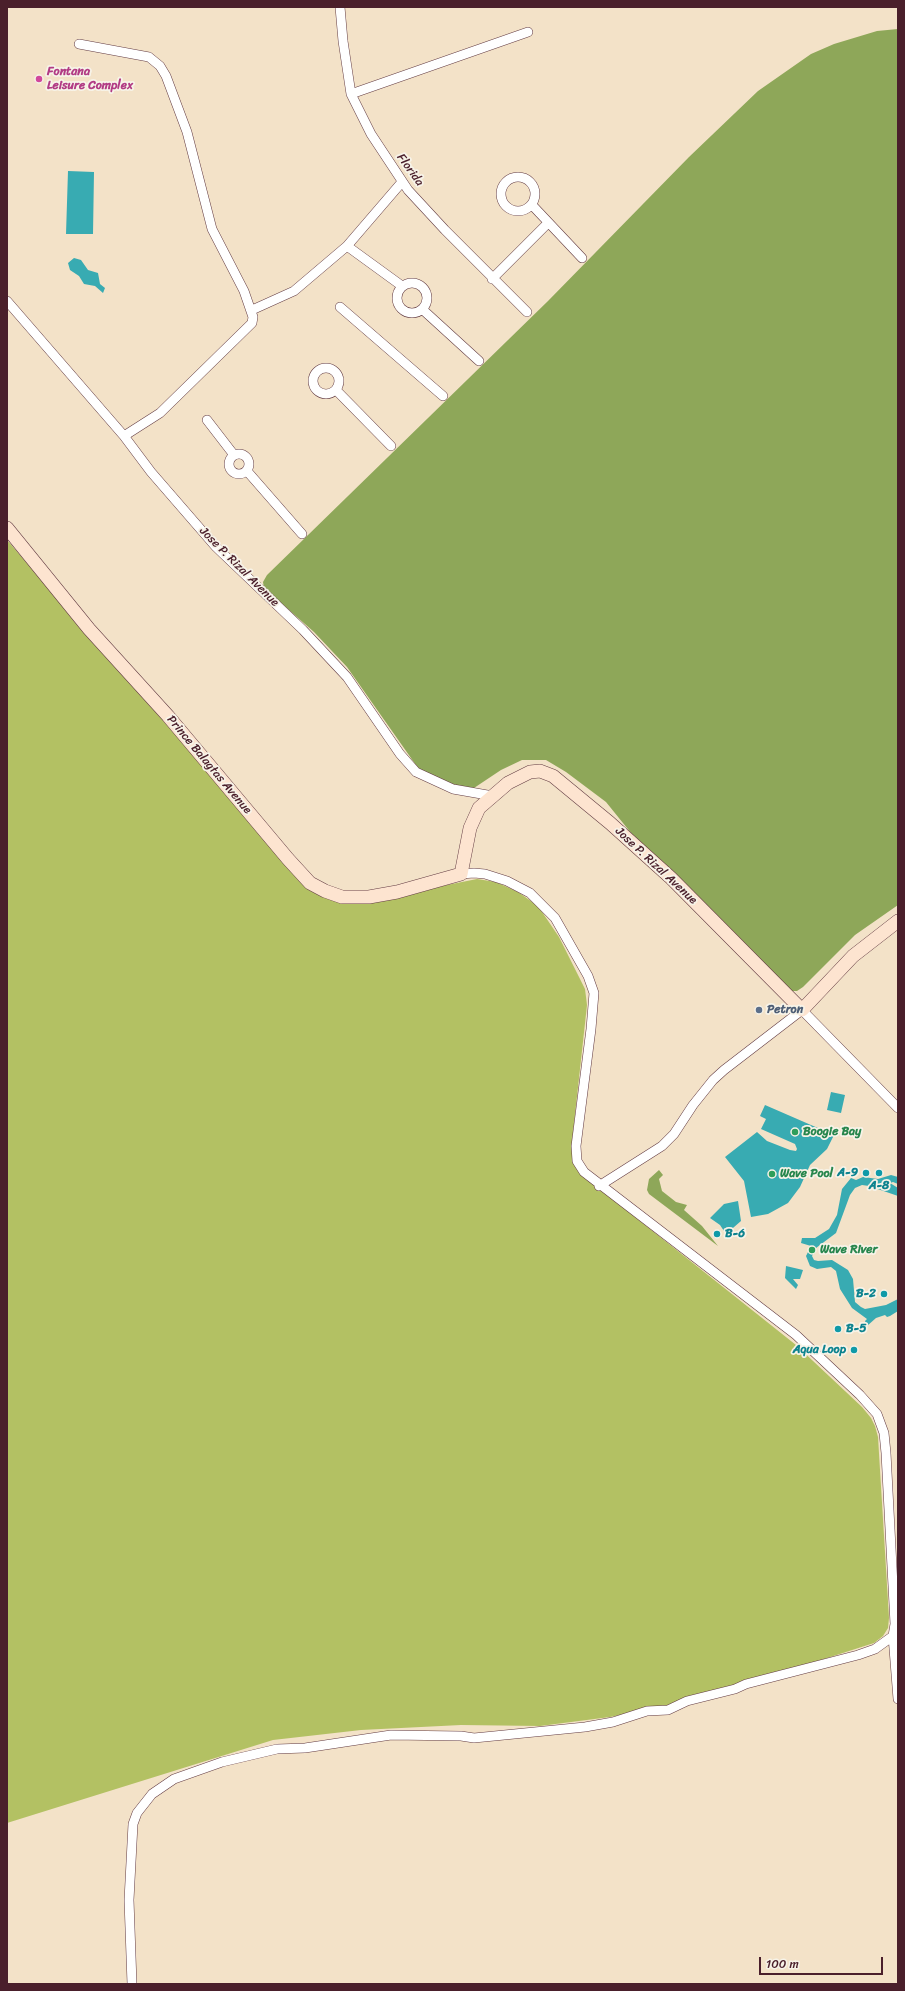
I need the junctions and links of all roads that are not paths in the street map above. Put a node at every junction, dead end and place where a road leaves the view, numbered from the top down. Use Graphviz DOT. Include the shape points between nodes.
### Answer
graph roads {
  1 [pos="340,7"];
  2 [pos="528,32"];
  3 [pos="79,44"];
  4 [pos="351,94"];
  5 [pos="402,182"];
  6 [pos="532,204"];
  7 [pos="548,222"];
  8 [pos="347,246"];
  9 [pos="582,258"];
  10 [pos="492,279"];
  11 [pos="402,286"];
  12 [pos="7,301"];
  13 [pos="340,308"];
  14 [pos="422,309"];
  15 [pos="252,310"];
  16 [pos="527,312"];
  17 [pos="479,361"];
  18 [pos="336,390"];
  19 [pos="443,396"];
  20 [pos="207,420"];
  21 [pos="124,436"];
  22 [pos="391,446"];
  23 [pos="234,455"];
  24 [pos="247,471"];
  25 [pos="7,528"];
  26 [pos="302,534"];
  27 [pos="493,796"];
  28 [pos="460,874"];
  29 [pos="898,920"];
  30 [pos="802,1010"];
  31 [pos="898,1108"];
  32 [pos="599,1186"];
  33 [pos="893,1636"];
  34 [pos="898,1699"];
  35 [pos="132,1984"];
  1 -- 4 [label="street, Florida"];
  2 -- 4 [label="street"];
  3 -- 15 [label="street" via="149,57 160,66 187,132 212,229"];
  4 -- 5 [label="street, Florida" via="371,134"];
  5 -- 8 [label="street"];
  5 -- 10 [label="street, Florida"];
  6 -- 7 [label="street"];
  7 -- 9 [label="street"];
  7 -- 10 [label="street"];
  8 -- 11 [label="street"];
  8 -- 15 [label="street" via="294,291"];
  10 -- 16 [label="street, Florida"];
  11 -- 14 [label="street" via="413,283 423,288 427,299"];
  11 -- 14 [label="street" via="397,297 401,307 411,313"];
  12 -- 21 [label="street, Jose P. Rizal Avenue"];
  13 -- 19 [label="street"];
  14 -- 17 [label="street"];
  15 -- 21 [label="street" via="252,323 160,413"];
  18 -- 22 [label="street"];
  20 -- 23 [label="street"];
  21 -- 27 [label="street, Jose P. Rizal Avenue" via="151,472 216,547 303,630 347,677 400,754 416,772 453,789"];
  23 -- 24 [label="street" via="241,454 247,458"];
  23 -- 24 [label="street" via="229,460 231,471 237,475"];
  24 -- 26 [label="street"];
  25 -- 28 [label="main road, Prince Balagtas Avenue" via="89,629 168,716 310,883 342,897 357,898 383,895"];
  27 -- 28 [label="main road, Jose P. Rizal Avenue" via="473,817"];
  27 -- 30 [label="main road, Jose P. Rizal Avenue" via="508,783 530,772 540,771 553,776 671,878"];
  28 -- 32 [label="street" via="485,874 507,881 530,893 555,918 588,976 594,993 576,1154 584,1172"];
  29 -- 30 [label="main road" via="853,956"];
  30 -- 31 [label="street"];
  30 -- 32 [label="street" via="713,1080 674,1134 662,1146"];
  32 -- 33 [label="street" via="796,1336 877,1414 884,1434 886,1453 895,1624"];
  33 -- 34 [label="street"];
  33 -- 35 [label="street" via="875,1649 858,1655 686,1701 668,1710 647,1711 613,1722 474,1738 391,1735 276,1750 222,1762 174,1779 152,1794 137,1813 133,1824 129,1900"];
}
